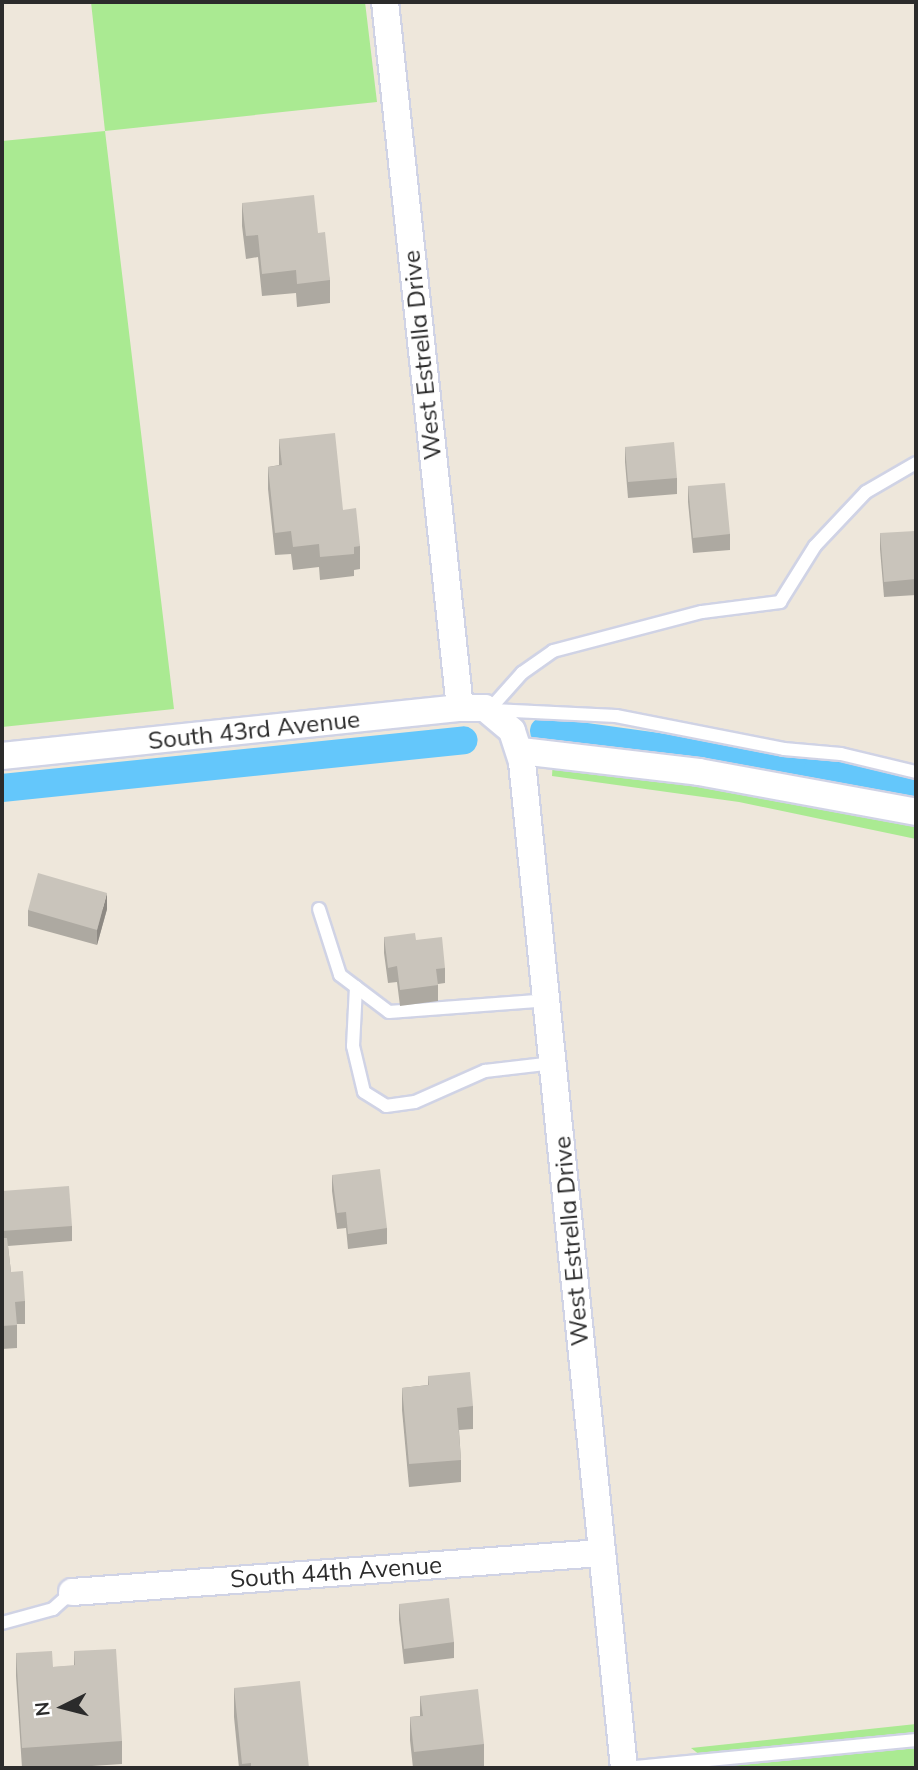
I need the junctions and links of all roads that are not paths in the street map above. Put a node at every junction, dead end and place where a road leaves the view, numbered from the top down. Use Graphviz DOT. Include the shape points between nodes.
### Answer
graph roads {
  1 [pos="385,2"];
  2 [pos="916,463"];
  3 [pos="460,708"];
  4 [pos="496,715"];
  5 [pos="521,751"];
  6 [pos="2,756"];
  7 [pos="916,772"];
  8 [pos="916,811"];
  9 [pos="319,909"];
  10 [pos="356,987"];
  11 [pos="547,1000"];
  12 [pos="554,1063"];
  13 [pos="601,1553"];
  14 [pos="72,1592"];
  15 [pos="2,1623"];
  16 [pos="916,1740"];
  17 [pos="625,1768"];
  1 -- 3 [label="street, West Estrella Drive"];
  2 -- 4 [label="lane" via="866,492 816,546 780,602 702,612 553,651 522,673"];
  3 -- 4 [label="street, South 43rd Avenue"];
  3 -- 6 [label="street, South 43rd Avenue"];
  4 -- 5 [label="street, West Estrella Drive"];
  4 -- 7 [label="lane" via="616,716 784,749 841,754"];
  5 -- 8 [label="street" via="699,772"];
  5 -- 11 [label="street, West Estrella Drive"];
  9 -- 10 [label="lane" via="340,975"];
  10 -- 11 [label="lane" via="389,1012"];
  10 -- 12 [label="lane" via="353,1046 364,1092 386,1106 415,1102 485,1071"];
  11 -- 12 [label="street, West Estrella Drive"];
  12 -- 13 [label="street, West Estrella Drive"];
  13 -- 14 [label="street, South 44th Avenue"];
  13 -- 17 [label="street, West Estrella Drive"];
  14 -- 15 [label="lane" via="53,1609"];
  16 -- 17 [label="lane"];
}
